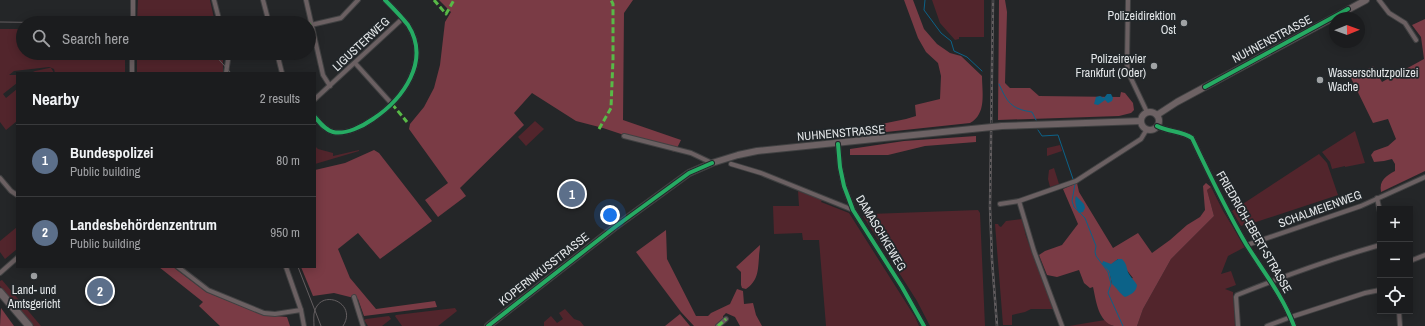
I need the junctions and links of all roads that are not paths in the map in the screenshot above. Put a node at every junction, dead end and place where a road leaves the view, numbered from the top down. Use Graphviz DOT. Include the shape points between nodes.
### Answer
graph roads {
  1 [pos="133,0"];
  2 [pos="214,0"];
  3 [pos="263,0"];
  4 [pos="306,0"];
  5 [pos="358,0"];
  6 [pos="385,0"];
  7 [pos="1128,0"];
  8 [pos="1366,0"];
  9 [pos="1379,0"];
  10 [pos="133,16"];
  11 [pos="218,16"];
  12 [pos="267,16"];
  13 [pos="309,16"];
  14 [pos="402,19"];
  15 [pos="316,24"];
  16 [pos="1416,40"];
  17 [pos="316,46"];
  18 [pos="132,60"];
  19 [pos="228,60"];
  20 [pos="279,60"];
  21 [pos="355,63"];
  22 [pos="132,72"];
  23 [pos="226,72"];
  24 [pos="282,72"];
  25 [pos="330,86"];
  26 [pos="316,98"];
  27 [pos="392,104"];
  28 [pos="1147,112"];
  29 [pos="1157,115"];
  30 [pos="316,118"];
  31 [pos="1141,121"];
  32 [pos="1157,126"];
  33 [pos="1147,129"];
  34 [pos="624,136"];
  35 [pos="838,144"];
  36 [pos="712,163"];
  37 [pos="731,164"];
  38 [pos="1425,177"];
  39 [pos="0,178"];
  40 [pos="16,195"];
  41 [pos="1377,198"];
  42 [pos="1019,201"];
  43 [pos="1000,204"];
  44 [pos="1379,206"];
  45 [pos="853,210"];
  46 [pos="1247,245"];
  47 [pos="1377,246"];
  48 [pos="1425,255"];
  49 [pos="16,259"];
  50 [pos="1413,260"];
  51 [pos="179,268"];
  52 [pos="286,268"];
  53 [pos="0,273"];
  54 [pos="1271,282"];
  55 [pos="1377,290"];
  56 [pos="0,292"];
  57 [pos="354,297"];
  58 [pos="301,310"];
  59 [pos="1399,314"];
  60 [pos="1291,317"];
  61 [pos="726,319"];
  62 [pos="29,326"];
  63 [pos="304,326"];
  64 [pos="363,326"];
  65 [pos="488,326"];
  66 [pos="718,326"];
  67 [pos="924,326"];
  68 [pos="1062,326"];
  69 [pos="1238,326"];
  70 [pos="1267,326"];
  71 [pos="1294,326"];
  72 [pos="1400,326"];
  1 -- 10 [label="street"];
  2 -- 11 [label="street"];
  3 -- 12 [label="street"];
  4 -- 13 [label="street"];
  5 -- 15 [label="street" via="340,18"];
  6 -- 14 [label="street"];
  7 -- 28 [label="street" via="1128,72"];
  8 -- 29 [label="main road, NUHNENSTRASSE"];
  9 -- 16 [label="street" via="1388,13 1405,23"];
  14 -- 21 [label="street, LIGUSTERWEG"];
  14 -- 27 [label="street" via="413,37 415,60 405,88"];
  17 -- 25 [label="street" via="323,75"];
  18 -- 22 [label="street"];
  19 -- 23 [label="street"];
  20 -- 24 [label="street"];
  21 -- 25 [label="street, LIGUSTERWEG"];
  21 -- 27 [label="street"];
  25 -- 26 [label="street, LIGUSTERWEG"];
  27 -- 30 [label="street" via="369,122 344,132 335,133 327,130"];
  28 -- 29 [label="main road"];
  28 -- 31 [label="main road"];
  29 -- 32 [label="main road"];
  31 -- 33 [label="main road"];
  31 -- 35 [label="main road, NUHNENSTRASSE, bridge" via="1002,126"];
  32 -- 33 [label="main road"];
  32 -- 46 [label="street, FRIEDRICH-EBERT-STRASSE" via="1192,138 1220,198"];
  33 -- 42 [label="street" via="1141,139 1076,181"];
  34 -- 36 [label="street" via="691,154"];
  35 -- 36 [label="main road, NUHNENSTRASSE" via="757,151"];
  35 -- 45 [label="street, DAMASCHKEWEG" via="844,186"];
  36 -- 65 [label="main road, KOPERNIKUSSTRASSE" via="689,173 615,226"];
  37 -- 45 [label="street, DAMASCHKEWEG" via="761,173"];
  38 -- 41 [label="street, SCHALMEIENWEG"];
  39 -- 40 [label="street"];
  41 -- 44 [label="street"];
  41 -- 46 [label="street, SCHALMEIENWEG" via="1361,206"];
  42 -- 43 [label="street"];
  42 -- 68 [label="street" via="1034,251"];
  45 -- 67 [label="street, DAMASCHKEWEG"];
  46 -- 54 [label="street, FRIEDRICH-EBERT-STRASSE"];
  47 -- 54 [label="street"];
  48 -- 50 [label="street"];
  49 -- 53 [label="street"];
  51 -- 58 [label="street" via="208,290 264,313"];
  52 -- 58 [label="street"];
  54 -- 60 [label="street, FRIEDRICH-EBERT-STRASSE"];
  54 -- 69 [label="street" via="1237,295"];
  55 -- 60 [label="street" via="1365,292"];
  56 -- 62 [label="main road"];
  57 -- 64 [label="street"];
  58 -- 63 [label="street"];
  59 -- 72 [label="street"];
  60 -- 70 [label="street"];
  60 -- 71 [label="street, FRIEDRICH-EBERT-STRASSE"];
  61 -- 66 [label="street"];
}
